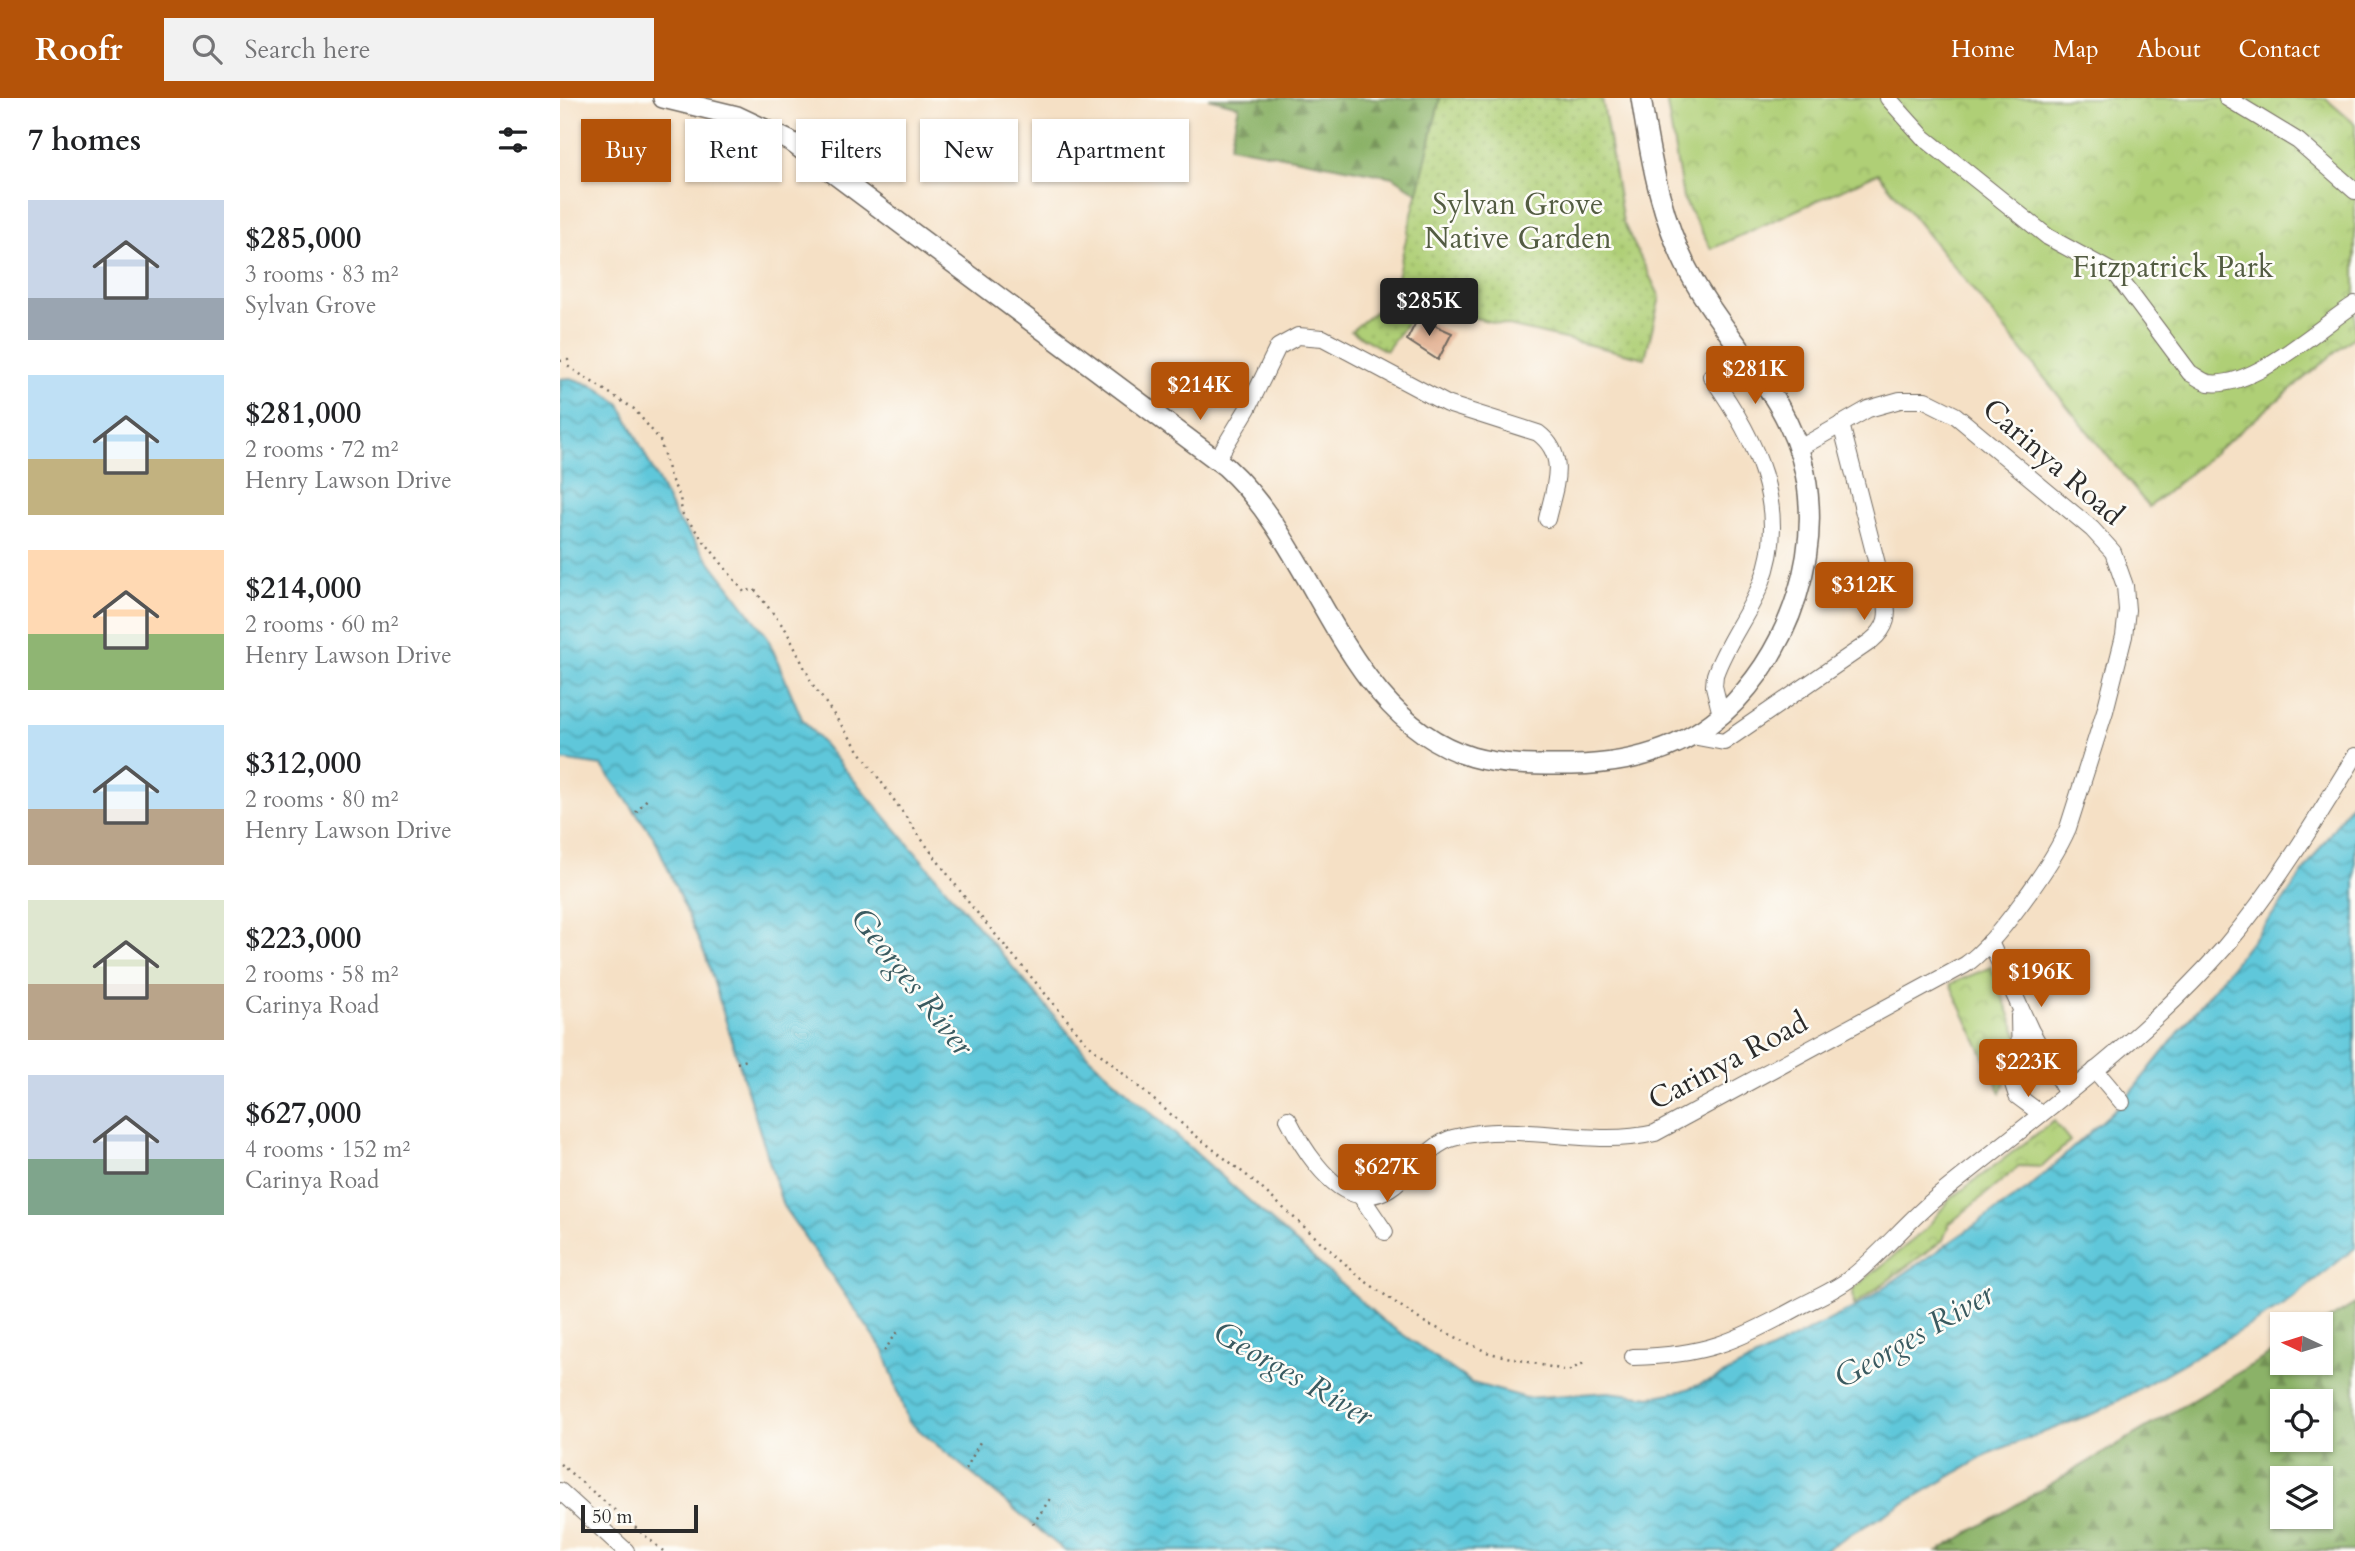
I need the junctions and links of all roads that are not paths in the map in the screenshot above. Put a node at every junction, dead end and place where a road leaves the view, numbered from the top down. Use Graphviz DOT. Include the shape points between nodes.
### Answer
graph roads {
  1 [pos="663,98"];
  2 [pos="1641,98"];
  3 [pos="1888,98"];
  4 [pos="2227,98"];
  5 [pos="2355,191"];
  6 [pos="2355,304"];
  7 [pos="1711,376"];
  8 [pos="1841,424"];
  9 [pos="1798,449"];
  10 [pos="1217,459"];
  11 [pos="1547,519"];
  12 [pos="1721,715"];
  13 [pos="1692,736"];
  14 [pos="2355,756"];
  15 [pos="1990,942"];
  16 [pos="2015,996"];
  17 [pos="2095,1070"];
  18 [pos="2066,1092"];
  19 [pos="2122,1102"];
  20 [pos="2038,1111"];
  21 [pos="1288,1119"];
  22 [pos="1360,1195"];
  23 [pos="1385,1232"];
  24 [pos="1633,1357"];
  25 [pos="563,1498"];
  26 [pos="626,1551"];
  1 -- 10 [label="main road" via="737,116 790,141"];
  2 -- 9 [label="main road" via="1662,204 1681,257 1704,298 1774,397"];
  3 -- 6 [label="street" via="1923,137 2048,237 2116,274 2190,373 2207,383 2231,382 2254,372"];
  4 -- 5 [label="street" via="2298,141"];
  7 -- 12 [label="street" via="1752,441 1768,486 1772,519 1766,570 1715,675"];
  8 -- 9 [label="street, Carinya Road"];
  8 -- 13 [label="street" via="1888,608 1885,627 1724,742"];
  8 -- 15 [label="street, Carinya Road" via="1868,409 1900,400 1925,400 1945,408 2104,540 2122,573 2127,598 2124,636 2071,819 2051,861"];
  9 -- 12 [label="main road" via="1808,525 1796,600 1761,670"];
  10 -- 11 [label="street" via="1278,347 1298,336 1323,338 1447,404 1546,440 1553,448 1558,470"];
  10 -- 13 [label="main road" via="1272,517 1373,684 1406,722 1430,739 1489,761 1562,765 1630,760"];
  12 -- 13 [label="main road"];
  14 -- 17 [label="street" via="2289,862 2225,946 2176,998"];
  15 -- 16 [label="street"];
  15 -- 22 [label="street, Carinya Road" via="1965,965 1655,1133 1613,1139 1500,1132 1452,1138 1432,1148 1385,1191"];
  16 -- 18 [label="street"];
  16 -- 20 [label="street" via="2021,1030 2020,1067 2013,1084 2017,1097"];
  17 -- 18 [label="street"];
  17 -- 19 [label="street"];
  18 -- 20 [label="street"];
  20 -- 24 [label="street" via="1925,1206 1848,1280 1749,1334 1709,1350 1672,1357"];
  21 -- 22 [label="street" via="1315,1164 1348,1191"];
  22 -- 23 [label="street"];
  25 -- 26 [label="street"];
}
